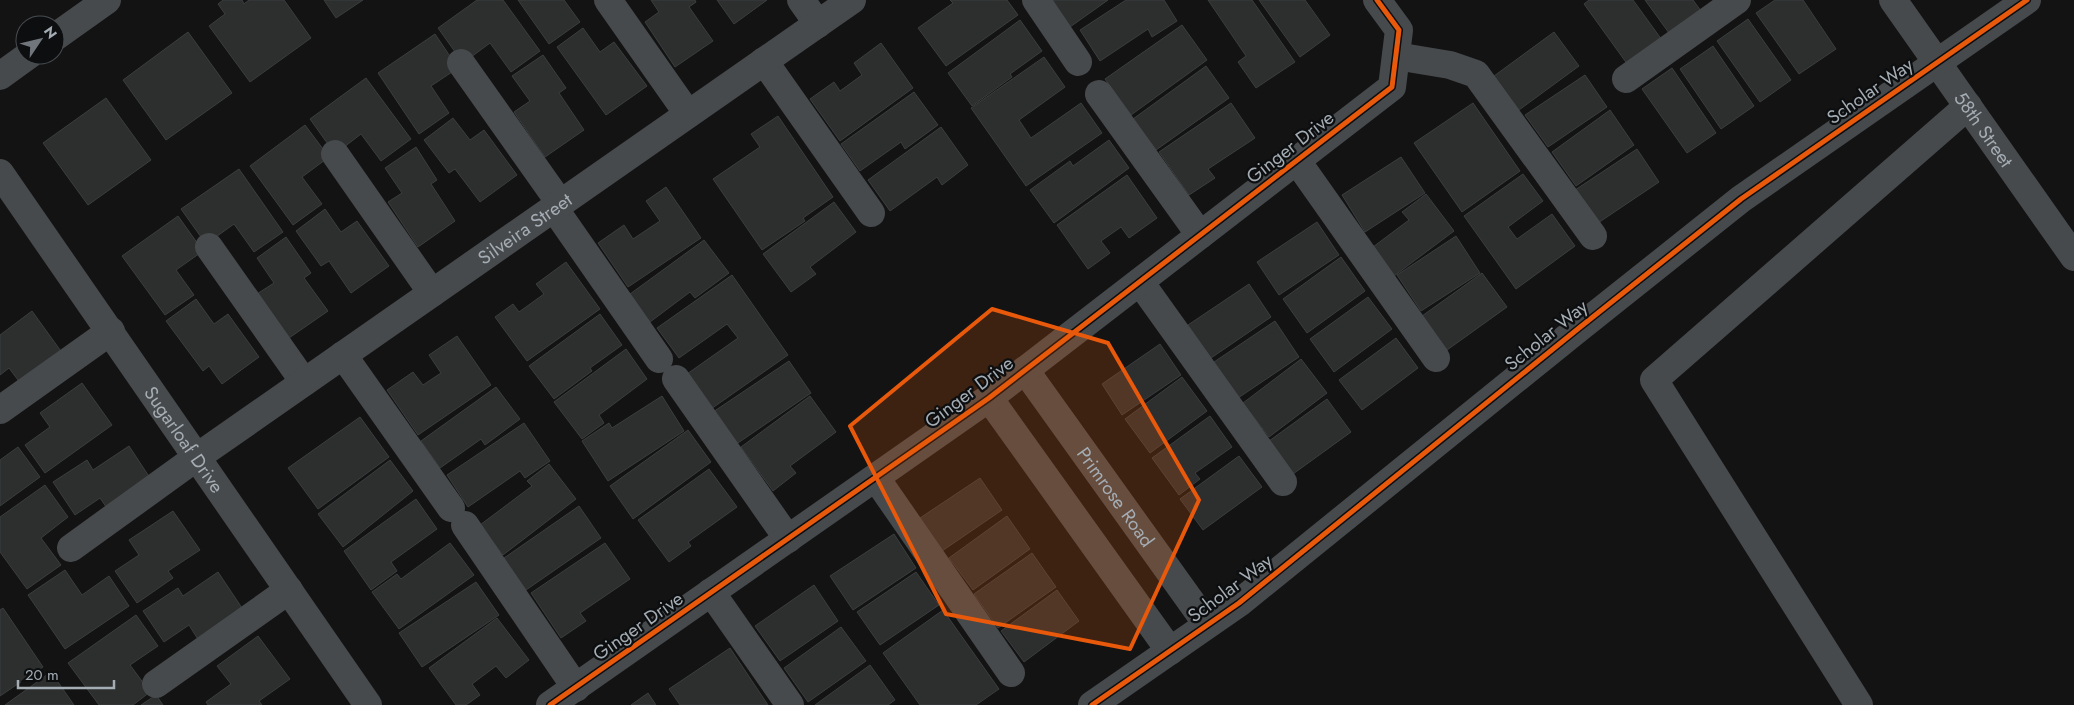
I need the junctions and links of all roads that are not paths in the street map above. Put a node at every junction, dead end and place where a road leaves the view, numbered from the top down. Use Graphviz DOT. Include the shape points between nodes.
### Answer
graph roads {
  1 [pos="107,0"];
  2 [pos="608,0"];
  3 [pos="801,0"];
  4 [pos="852,0"];
  5 [pos="1036,0"];
  6 [pos="1377,0"];
  7 [pos="1737,0"];
  8 [pos="1893,0"];
  9 [pos="2027,0"];
  10 [pos="818,24"];
  11 [pos="65,30"];
  12 [pos="1396,56"];
  13 [pos="764,61"];
  14 [pos="1078,62"];
  15 [pos="1937,62"];
  16 [pos="461,63"];
  17 [pos="15,65"];
  18 [pos="0,76"];
  19 [pos="1626,79"];
  20 [pos="1099,94"];
  21 [pos="1968,106"];
  22 [pos="688,114"];
  23 [pos="335,154"];
  24 [pos="1296,161"];
  25 [pos="0,173"];
  26 [pos="557,205"];
  27 [pos="871,213"];
  28 [pos="1200,235"];
  29 [pos="1593,236"];
  30 [pos="209,247"];
  31 [pos="2074,257"];
  32 [pos="1140,282"];
  33 [pos="432,293"];
  34 [pos="111,331"];
  35 [pos="343,355"];
  36 [pos="1436,358"];
  37 [pos="1024,370"];
  38 [pos="304,382"];
  39 [pos="989,398"];
  40 [pos="0,410"];
  41 [pos="197,457"];
  42 [pos="876,478"];
  43 [pos="1283,482"];
  44 [pos="788,539"];
  45 [pos="72,548"];
  46 [pos="289,590"];
  47 [pos="712,592"];
  48 [pos="1207,624"];
  49 [pos="1170,651"];
  50 [pos="1011,673"];
  51 [pos="156,684"];
  52 [pos="576,688"];
  53 [pos="368,705"];
  54 [pos="550,705"];
  55 [pos="790,705"];
  56 [pos="1092,705"];
  57 [pos="1860,705"];
  1 -- 11 [label="street"];
  2 -- 22 [label="street"];
  3 -- 10 [label="street"];
  4 -- 10 [label="street, Silveira Street"];
  5 -- 14 [label="street"];
  6 -- 12 [label="street" via="1399,30"];
  7 -- 19 [label="street"];
  8 -- 15 [label="street, 58th Street"];
  9 -- 15 [label="street, Scholar Way"];
  10 -- 13 [label="street, Silveira Street"];
  12 -- 24 [label="street, Ginger Drive" via="1392,87"];
  12 -- 29 [label="street" via="1450,65 1476,74"];
  13 -- 22 [label="street, Silveira Street"];
  13 -- 27 [label="street"];
  15 -- 21 [label="street, 58th Street"];
  15 -- 48 [label="street, Scholar Way" via="1741,199 1239,603"];
  16 -- 26 [label="street"];
  17 -- 18 [label="street"];
  20 -- 28 [label="street"];
  21 -- 31 [label="street, 58th Street"];
  21 -- 57 [label="street" via="1654,380"];
  22 -- 26 [label="street, Silveira Street"];
  23 -- 33 [label="street"];
  24 -- 28 [label="street, Ginger Drive"];
  24 -- 36 [label="street"];
  25 -- 34 [label="street, Sugarloaf Drive"];
  26 -- 33 [label="street, Silveira Street"];
  26 -- 44 [label="street"];
  28 -- 32 [label="street, Ginger Drive"];
  30 -- 38 [label="street"];
  32 -- 37 [label="street, Ginger Drive"];
  32 -- 43 [label="street"];
  33 -- 35 [label="street, Silveira Street"];
  34 -- 40 [label="street"];
  34 -- 41 [label="street, Sugarloaf Drive"];
  35 -- 38 [label="street, Silveira Street"];
  35 -- 52 [label="street"];
  37 -- 39 [label="street, Ginger Drive"];
  37 -- 48 [label="street, Primrose Road"];
  38 -- 41 [label="street, Silveira Street"];
  39 -- 42 [label="street, Ginger Drive"];
  39 -- 49 [label="street"];
  41 -- 45 [label="street, Silveira Street"];
  41 -- 46 [label="street, Sugarloaf Drive"];
  42 -- 44 [label="street, Ginger Drive"];
  42 -- 50 [label="street"];
  44 -- 47 [label="street, Ginger Drive"];
  46 -- 51 [label="street"];
  46 -- 53 [label="street, Sugarloaf Drive"];
  47 -- 52 [label="street, Ginger Drive"];
  47 -- 55 [label="street"];
  48 -- 49 [label="street, Scholar Way"];
  49 -- 56 [label="street, Scholar Way"];
  52 -- 54 [label="street, Ginger Drive"];
}
